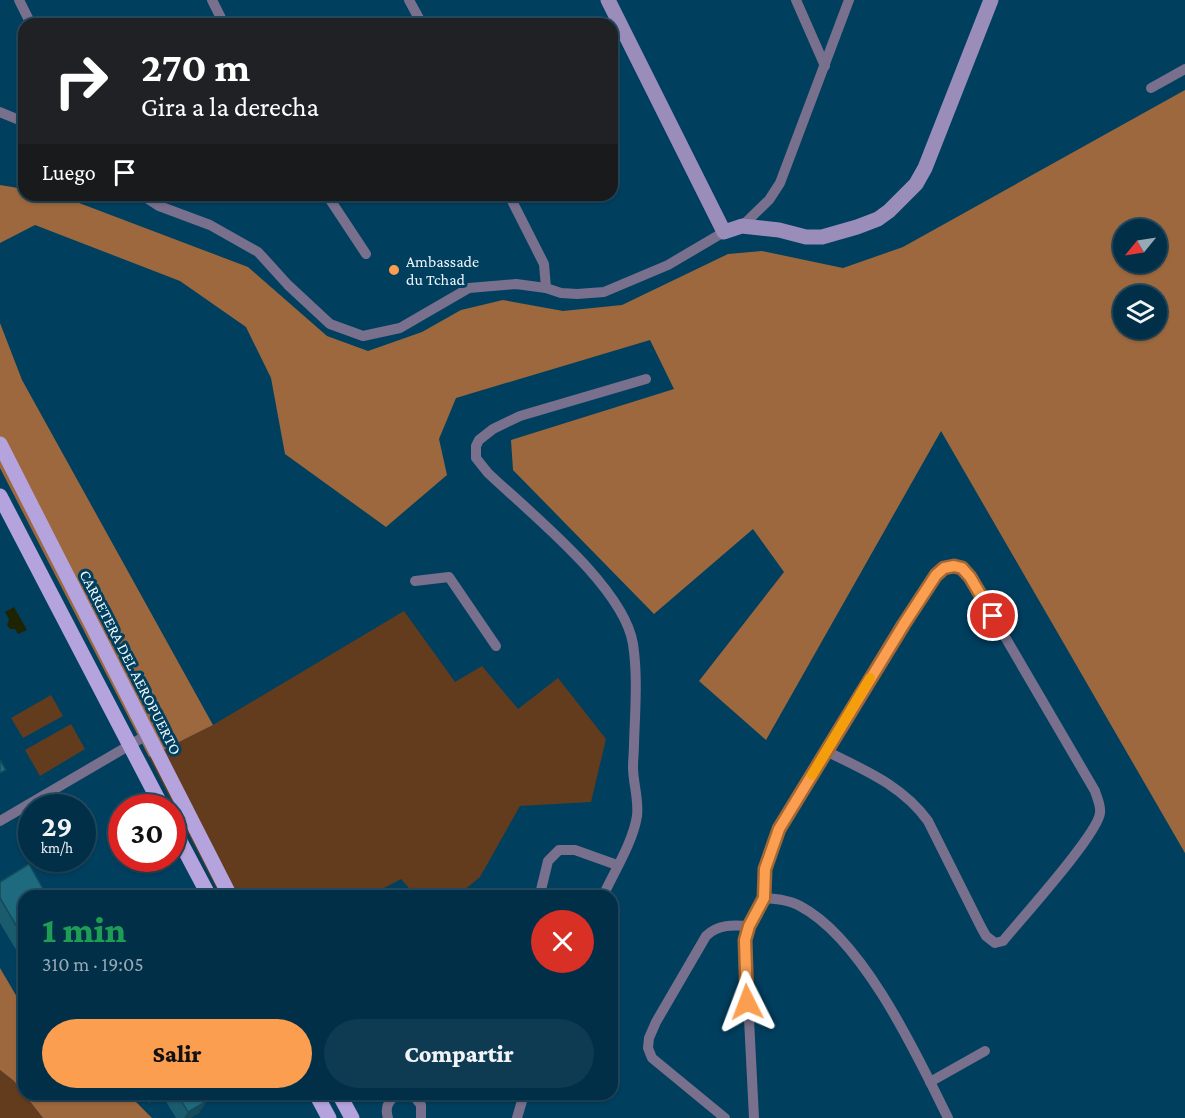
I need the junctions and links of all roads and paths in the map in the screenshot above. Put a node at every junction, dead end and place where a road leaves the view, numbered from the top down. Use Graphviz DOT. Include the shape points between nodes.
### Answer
graph roads {
  1 [pos="19,0"];
  2 [pos="212,0"];
  3 [pos="409,0"];
  4 [pos="608,0"];
  5 [pos="796,0"];
  6 [pos="849,0"];
  7 [pos="992,0"];
  8 [pos="29,18"];
  9 [pos="221,18"];
  10 [pos="419,18"];
  11 [pos="614,18"];
  12 [pos="618,31"];
  13 [pos="825,66"];
  14 [pos="1185,69"];
  15 [pos="1151,88"];
  16 [pos="0,112"];
  17 [pos="18,120"];
  18 [pos="151,201"];
  19 [pos="331,201"];
  20 [pos="512,201"];
  21 [pos="742,226"];
  22 [pos="724,232"];
  23 [pos="366,254"];
  24 [pos="546,288"];
  25 [pos="646,379"];
  26 [pos="0,444"];
  27 [pos="0,496"];
  28 [pos="49,539"];
  29 [pos="28,550"];
  30 [pos="415,581"];
  31 [pos="496,646"];
  32 [pos="147,735"];
  33 [pos="129,745"];
  34 [pos="826,751"];
  35 [pos="155,794"];
  36 [pos="0,821"];
  37 [pos="186,852"];
  38 [pos="617,865"];
  39 [pos="206,890"];
  40 [pos="227,890"];
  41 [pos="543,890"];
  42 [pos="606,890"];
  43 [pos="764,898"];
  44 [pos="749,926"];
  45 [pos="985,1051"];
  46 [pos="930,1082"];
  47 [pos="319,1100"];
  48 [pos="342,1100"];
  49 [pos="392,1100"];
  50 [pos="416,1100"];
  51 [pos="522,1100"];
  52 [pos="329,1118"];
  53 [pos="352,1118"];
  54 [pos="387,1118"];
  55 [pos="421,1118"];
  56 [pos="517,1118"];
  57 [pos="725,1118"];
  58 [pos="754,1118"];
  59 [pos="948,1118"];
  1 -- 8 [label="street"];
  2 -- 9 [label="street"];
  3 -- 10 [label="street"];
  4 -- 11 [label="street"];
  5 -- 13 [label="street"];
  6 -- 13 [label="street"];
  7 -- 21 [label="street" via="925,168 916,184 889,211 878,219 822,237"];
  12 -- 22 [label="street"];
  13 -- 21 [label="street" via="780,183 769,200"];
  14 -- 15 [label="street"];
  16 -- 17 [label="street"];
  18 -- 24 [label="street" via="210,225 258,252 330,324 363,336 400,328 469,288 516,284"];
  19 -- 23 [label="street"];
  20 -- 24 [label="street" via="544,264"];
  21 -- 22 [label="street"];
  22 -- 24 [label="street" via="668,265 604,292 561,293"];
  25 -- 38 [label="street" via="520,416 493,429 476,446 476,458 488,473 583,563 626,619 633,643 636,689 633,768 637,814"];
  26 -- 28 [label="main road, CARRETERA DEL AEROPUERTO"];
  27 -- 29 [label="main road"];
  28 -- 29 [label="main road"];
  28 -- 32 [label="main road, CARRETERA DEL AEROPUERTO"];
  29 -- 33 [label="main road"];
  30 -- 31 [label="street" via="449,577"];
  32 -- 33 [label="street"];
  32 -- 40 [label="main road, CARRETERA DEL AEROPUERTO"];
  33 -- 35 [label="main road"];
  33 -- 36 [label="street"];
  34 -- 34 [label="street" via="882,779 919,809 986,936 995,942 1003,941 1086,841 1100,815 1095,791 970,577 954,566 936,575"];
  34 -- 43 [label="street" via="779,829 765,869"];
  37 -- 39 [label="main road"];
  38 -- 41 [label="street" via="575,850 559,850 548,861"];
  38 -- 42 [label="street"];
  43 -- 44 [label="street"];
  43 -- 46 [label="street" via="798,905 820,919 848,948 879,990"];
  44 -- 57 [label="street" via="720,927 706,936 649,1038 652,1058"];
  44 -- 58 [label="street" via="745,969"];
  45 -- 46 [label="street"];
  46 -- 59 [label="street"];
  47 -- 52 [label="main road"];
  48 -- 53 [label="main road"];
  49 -- 54 [label="street" via="386,1108"];
  50 -- 55 [label="street" via="423,1111"];
  51 -- 56 [label="street"];
}
